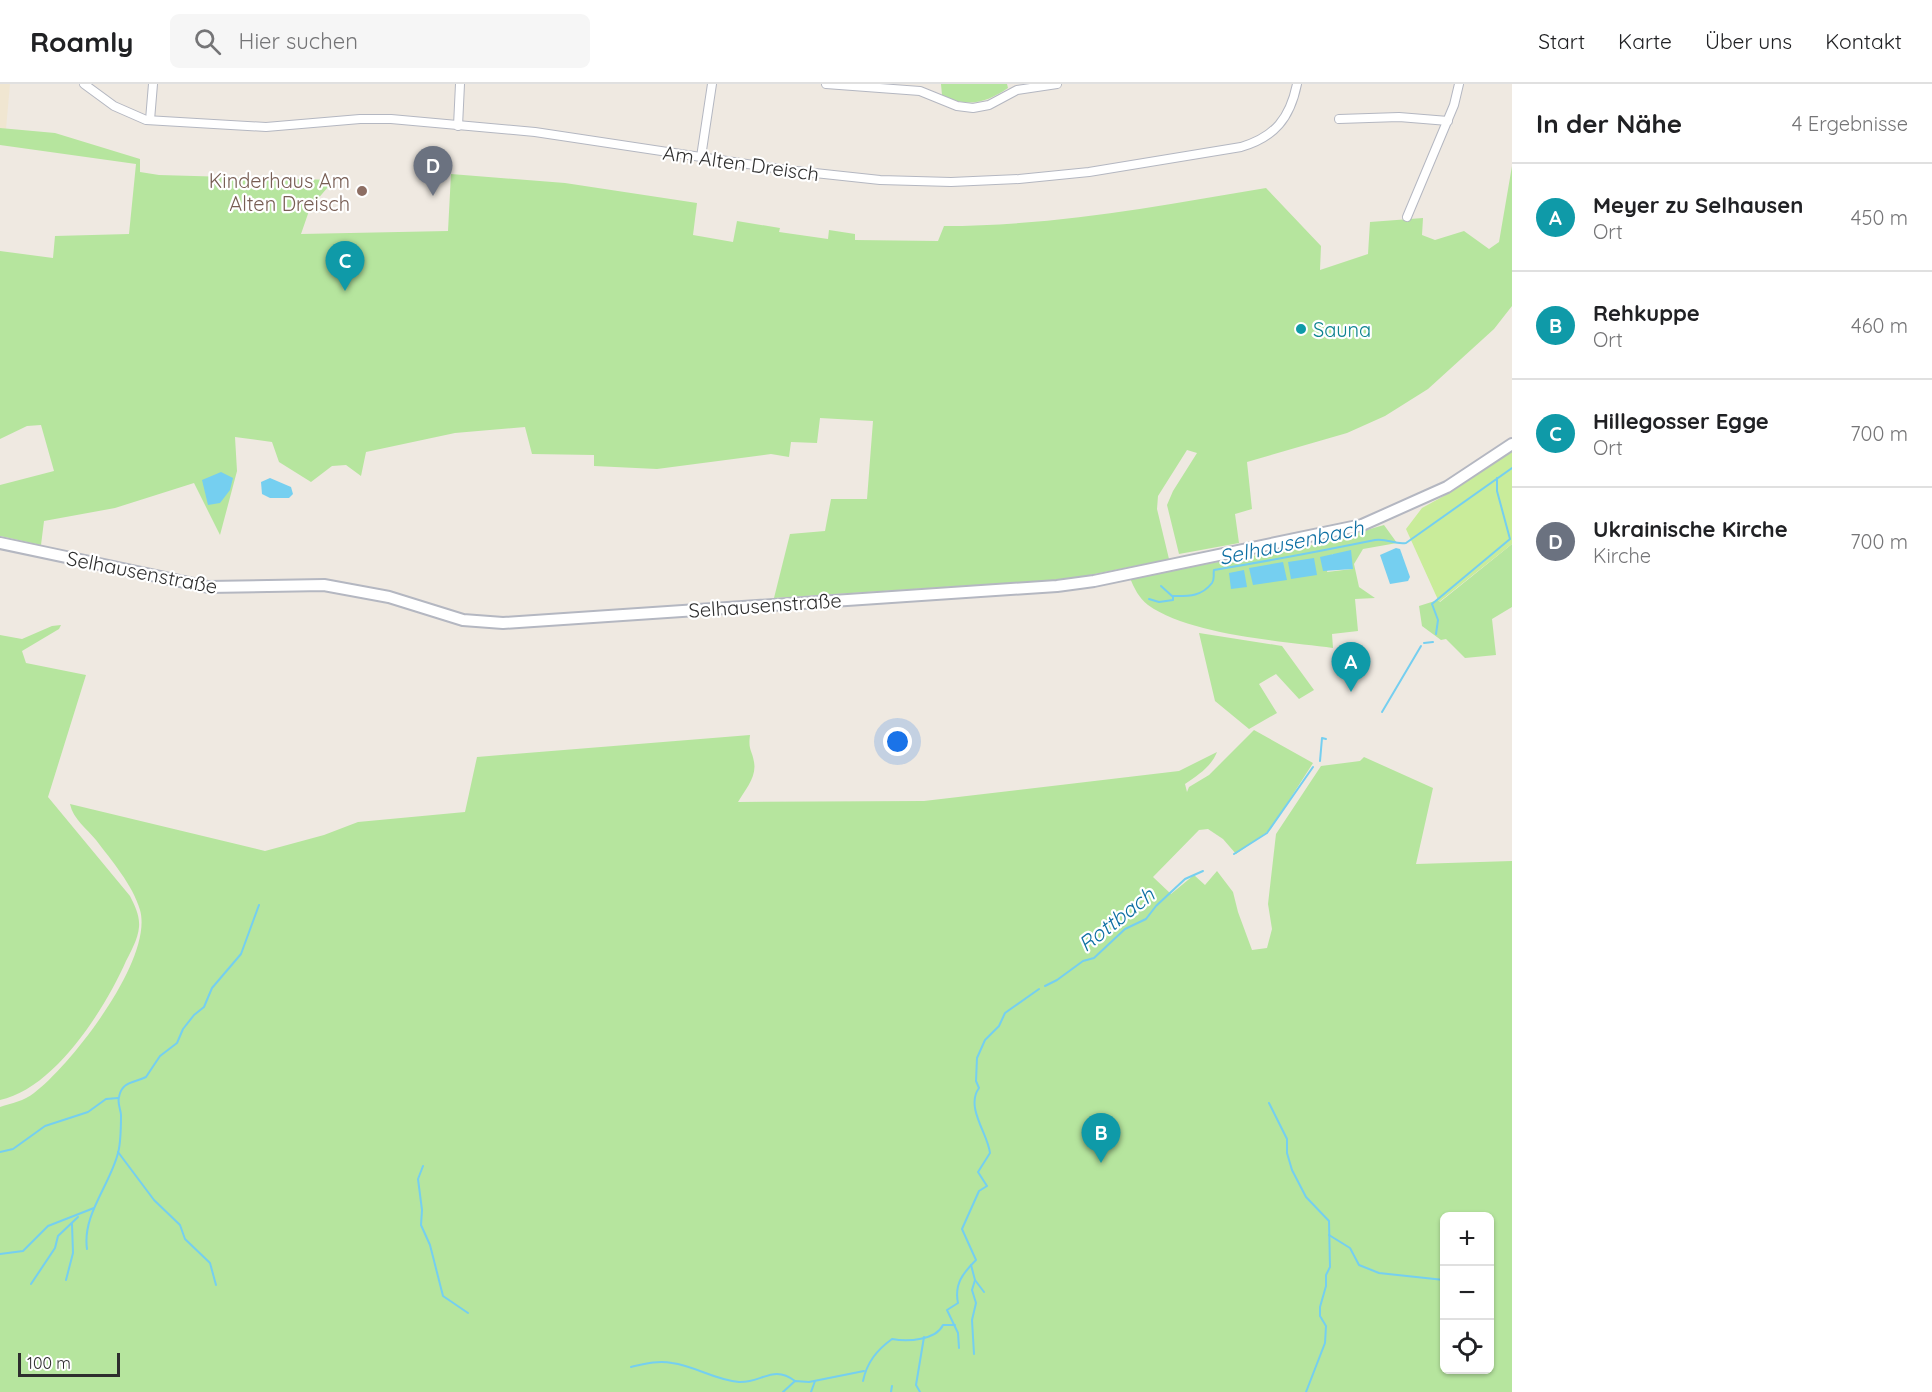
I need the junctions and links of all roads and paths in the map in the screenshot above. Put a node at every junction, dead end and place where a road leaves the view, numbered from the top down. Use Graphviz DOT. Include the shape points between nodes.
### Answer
graph roads {
  1 [pos="84,84"];
  2 [pos="153,84"];
  3 [pos="460,84"];
  4 [pos="712,84"];
  5 [pos="826,84"];
  6 [pos="1057,84"];
  7 [pos="1297,84"];
  8 [pos="1459,84"];
  9 [pos="1339,119"];
  10 [pos="150,120"];
  11 [pos="1448,121"];
  12 [pos="458,126"];
  13 [pos="701,157"];
  14 [pos="1407,218"];
  15 [pos="1512,444"];
  16 [pos="0,543"];
  1 -- 10 [label="street, Am Alten Dreisch" via="114,106"];
  2 -- 10 [label="street"];
  3 -- 12 [label="street"];
  4 -- 13 [label="street"];
  5 -- 6 [label="street" via="920,91 973,108 989,105 1017,90"];
  7 -- 13 [label="street, Am Alten Dreisch" via="1288,113 1277,129 1259,141 1089,172 998,181 880,180"];
  8 -- 11 [label="street"];
  9 -- 11 [label="street" via="1399,117"];
  10 -- 12 [label="street, Am Alten Dreisch" via="266,127 381,119"];
  11 -- 14 [label="street"];
  12 -- 13 [label="street, Am Alten Dreisch" via="535,132"];
  15 -- 16 [label="street, Selhausenstraße" via="1447,487 1362,525 1094,581 526,621 463,620 389,597 324,585 207,587"];
}
